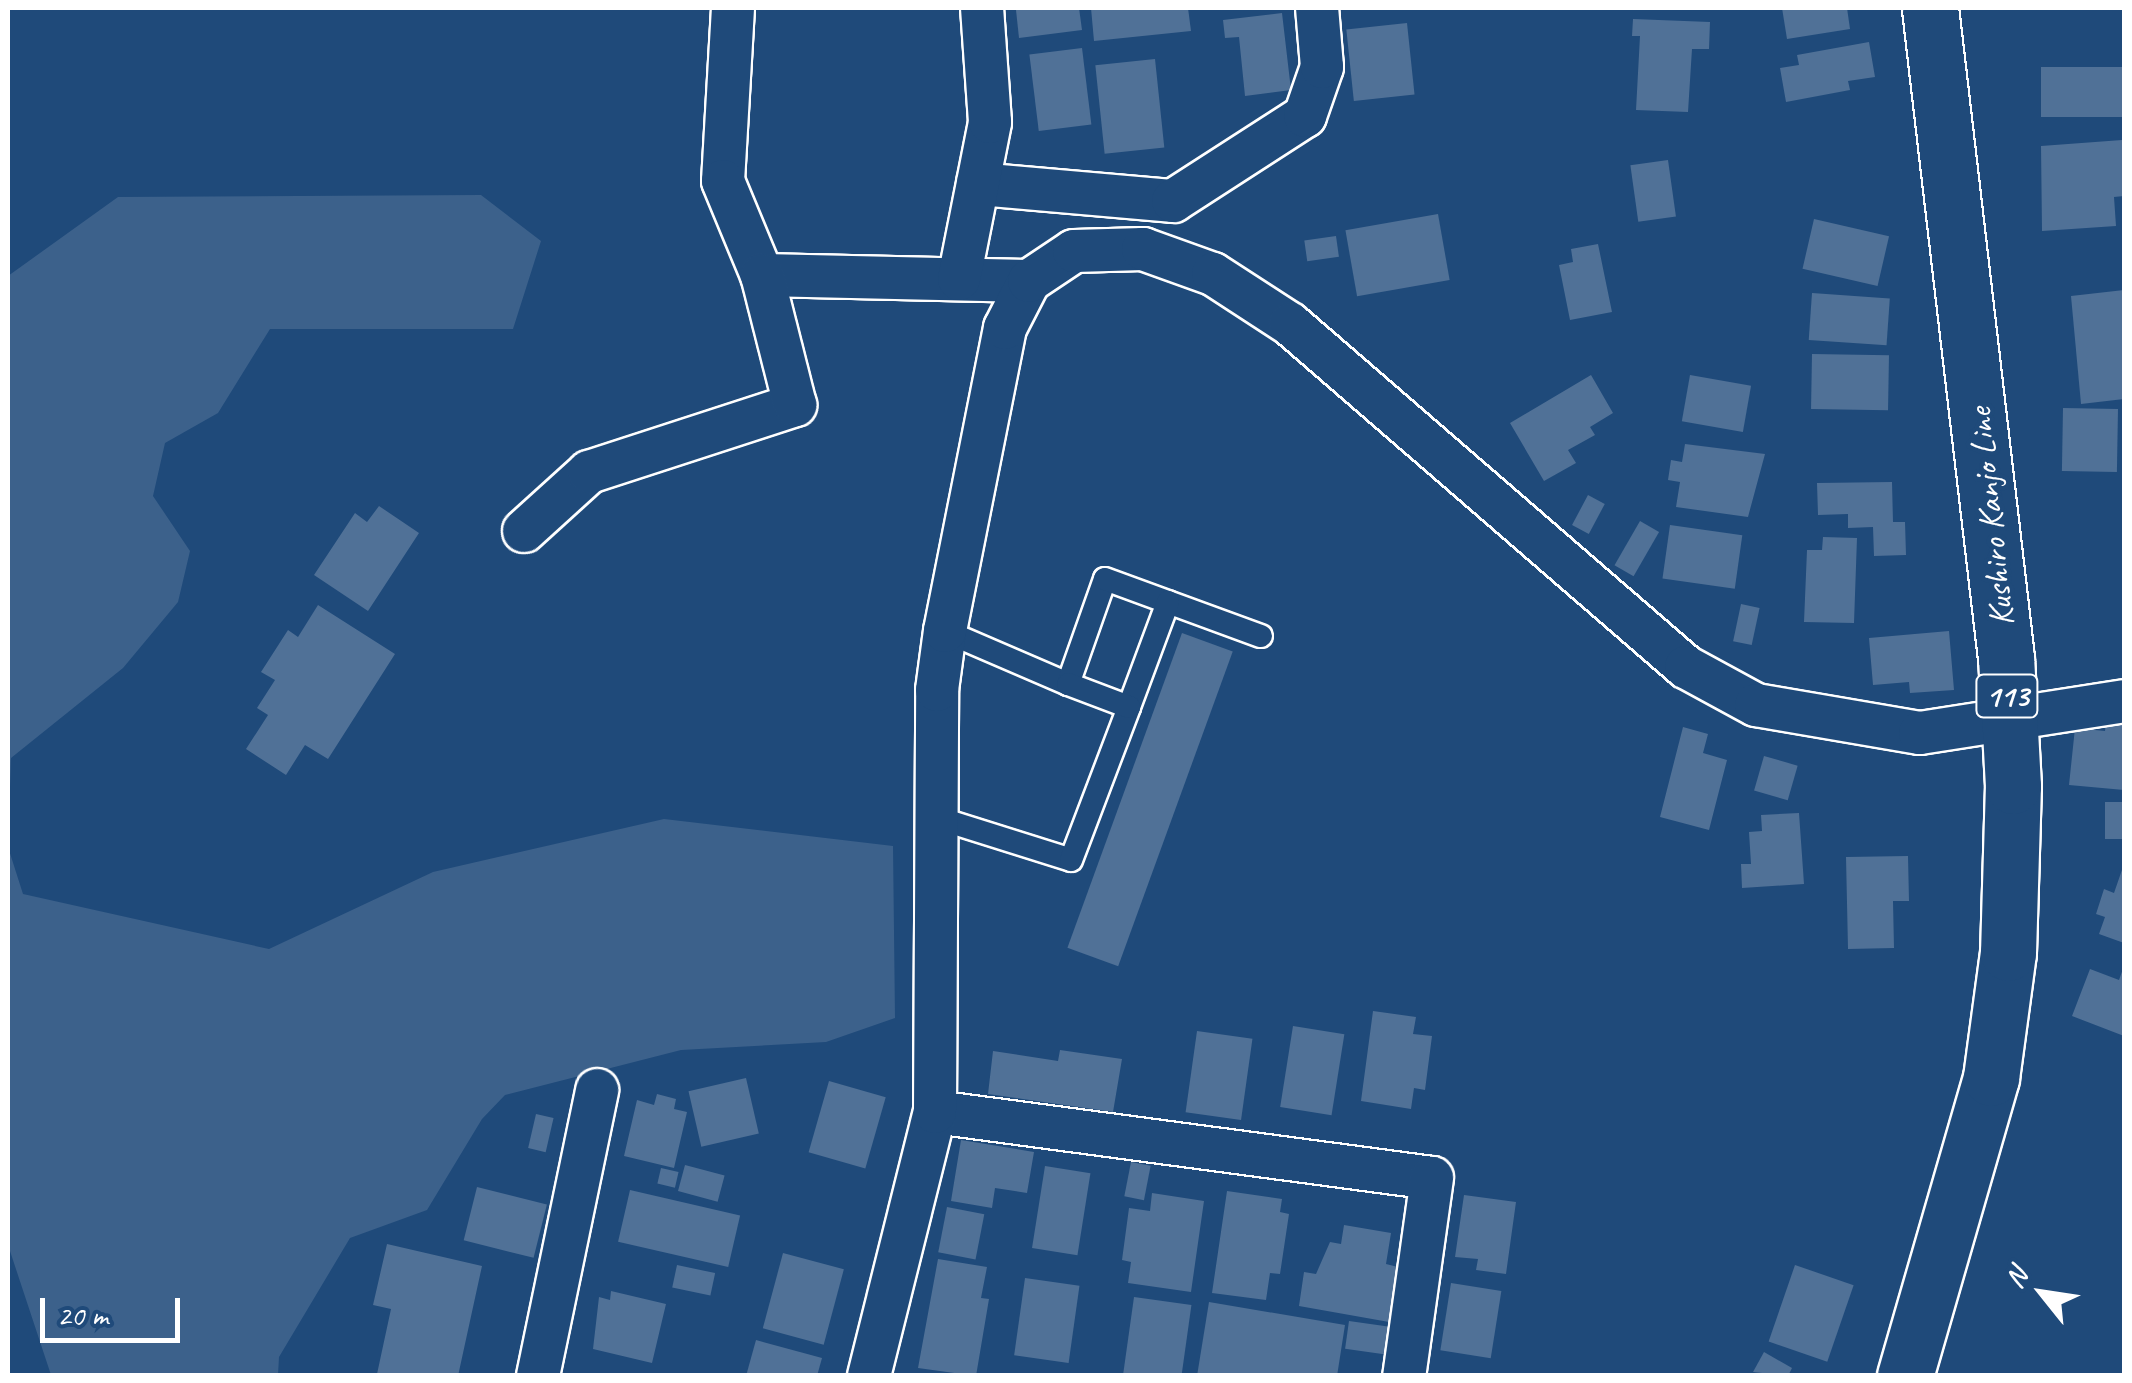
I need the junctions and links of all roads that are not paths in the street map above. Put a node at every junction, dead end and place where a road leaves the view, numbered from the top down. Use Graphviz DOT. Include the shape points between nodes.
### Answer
graph roads {
  1 [pos="733,8"];
  2 [pos="982,8"];
  3 [pos="1317,8"];
  4 [pos="1930,8"];
  5 [pos="978,184"];
  6 [pos="762,275"];
  7 [pos="959,279"];
  8 [pos="1030,281"];
  9 [pos="524,531"];
  10 [pos="1168,602"];
  11 [pos="945,631"];
  12 [pos="1261,636"];
  13 [pos="1068,684"];
  14 [pos="2124,701"];
  15 [pos="1130,707"];
  16 [pos="2007,719"];
  17 [pos="938,818"];
  18 [pos="596,1090"];
  19 [pos="935,1112"];
  20 [pos="538,1376"];
  21 [pos="868,1376"];
  22 [pos="1404,1376"];
  23 [pos="1904,1376"];
  1 -- 6 [label="street" via="723,181"];
  2 -- 5 [label="street" via="990,122"];
  3 -- 5 [label="street" via="1322,67 1305,116 1173,201"];
  4 -- 16 [label="main road, Kushiro Kanjo Line / 113" via="1972,334"];
  5 -- 7 [label="street"];
  6 -- 7 [label="street"];
  6 -- 9 [label="street" via="795,406 590,472"];
  7 -- 8 [label="street"];
  8 -- 11 [label="street" via="1005,328"];
  8 -- 16 [label="street" via="1074,251 1143,249 1213,274 1290,324 1686,667 1756,705 1920,733"];
  10 -- 12 [label="lane"];
  10 -- 13 [label="lane" via="1106,579"];
  10 -- 15 [label="lane"];
  11 -- 13 [label="lane"];
  11 -- 17 [label="street" via="937,690"];
  13 -- 15 [label="lane"];
  14 -- 16 [label="street"];
  15 -- 17 [label="lane" via="1072,860"];
  16 -- 23 [label="main road, Kushiro Kanjo Line / 113" via="2013,786 2008,953 1991,1078"];
  17 -- 19 [label="street"];
  18 -- 20 [label="street"];
  19 -- 21 [label="street"];
  19 -- 22 [label="street" via="1432,1178"];
}
